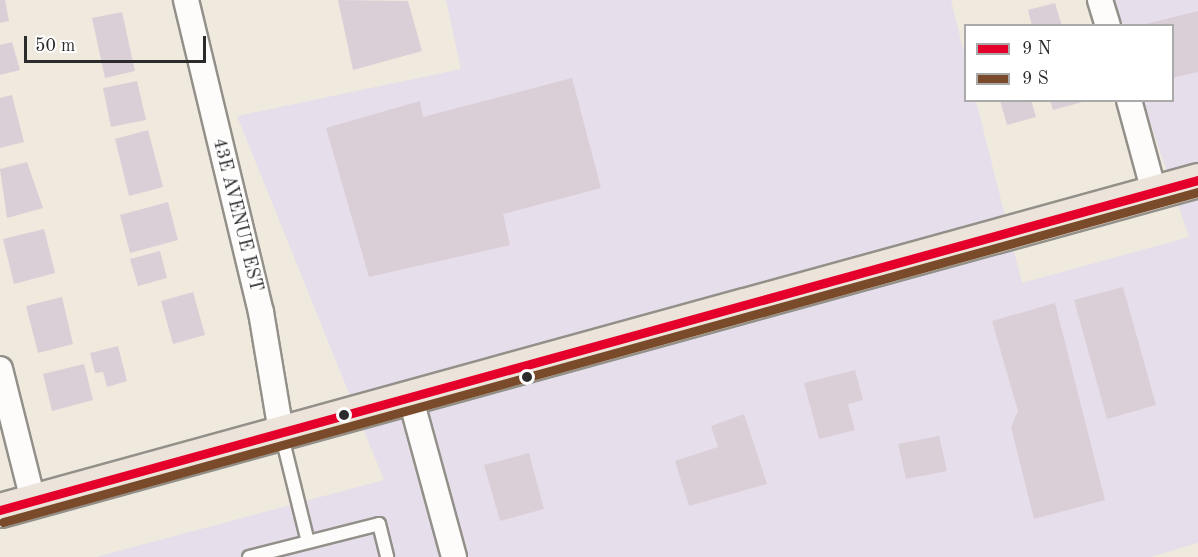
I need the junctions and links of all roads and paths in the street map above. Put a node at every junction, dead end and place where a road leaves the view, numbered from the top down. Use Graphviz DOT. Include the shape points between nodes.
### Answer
graph roads {
  1 [pos="186,0"];
  2 [pos="1100,0"];
  3 [pos="1107,24"];
  4 [pos="1130,102"];
  5 [pos="1198,180"];
  6 [pos="1154,192"];
  7 [pos="0,369"];
  8 [pos="410,396"];
  9 [pos="281,432"];
  10 [pos="33,500"];
  11 [pos="0,510"];
  12 [pos="308,542"];
  13 [pos="249,557"];
  14 [pos="387,557"];
  15 [pos="454,557"];
  1 -- 9 [label="street, 43E AVENUE EST" via="261,312"];
  2 -- 3 [label="street"];
  4 -- 6 [label="street"];
  5 -- 6 [label="main road"];
  6 -- 8 [label="main road"];
  7 -- 10 [label="street"];
  8 -- 9 [label="main road"];
  8 -- 15 [label="street"];
  9 -- 10 [label="main road"];
  9 -- 12 [label="lane"];
  10 -- 11 [label="main road"];
  12 -- 13 [label="lane"];
  12 -- 14 [label="lane" via="379,524"];
}
